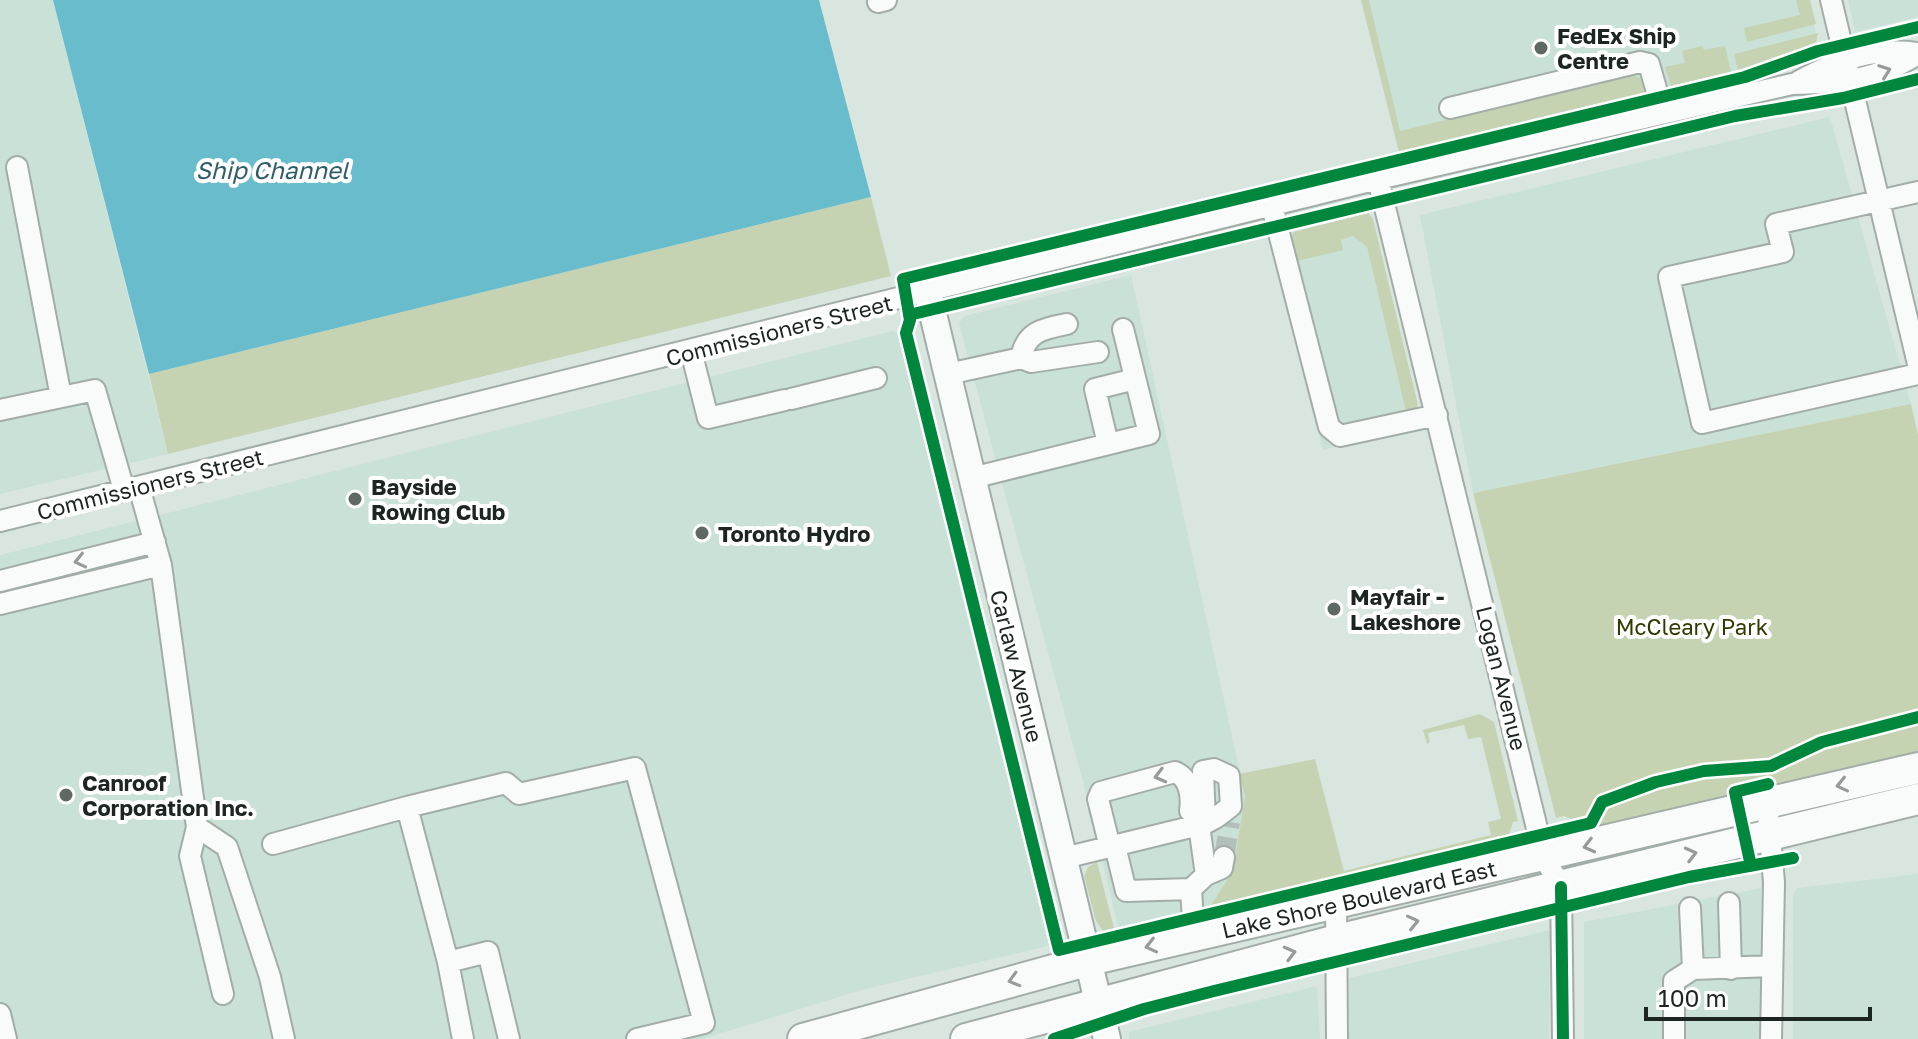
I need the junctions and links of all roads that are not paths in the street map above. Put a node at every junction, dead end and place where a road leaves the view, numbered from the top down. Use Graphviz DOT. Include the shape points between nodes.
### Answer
graph roads {
  1 [pos="1831,0"];
  2 [pos="1918,54"];
  3 [pos="1844,58"];
  4 [pos="1850,82"];
  5 [pos="1792,84"];
  6 [pos="1450,108"];
  7 [pos="1663,113"];
  8 [pos="17,167"];
  9 [pos="1378,179"];
  10 [pos="1918,192"];
  11 [pos="1879,201"];
  12 [pos="1272,206"];
  13 [pos="928,293"];
  14 [pos="1067,324"];
  15 [pos="1123,329"];
  16 [pos="691,351"];
  17 [pos="1098,352"];
  18 [pos="1917,352"];
  19 [pos="1021,358"];
  20 [pos="948,374"];
  21 [pos="1918,374"];
  22 [pos="876,378"];
  23 [pos="1135,379"];
  24 [pos="61,397"];
  25 [pos="0,410"];
  26 [pos="1437,415"];
  27 [pos="1108,444"];
  28 [pos="972,478"];
  29 [pos="132,488"];
  30 [pos="0,521"];
  31 [pos="155,542"];
  32 [pos="161,565"];
  33 [pos="0,581"];
  34 [pos="0,604"];
  35 [pos="1918,768"];
  36 [pos="1918,799"];
  37 [pos="1767,803"];
  38 [pos="407,807"];
  39 [pos="1211,821"];
  40 [pos="197,827"];
  41 [pos="1770,835"];
  42 [pos="273,844"];
  43 [pos="1112,846"];
  44 [pos="1224,857"];
  45 [pos="1544,857"];
  46 [pos="1064,858"];
  47 [pos="1206,875"];
  48 [pos="1561,887"];
  49 [pos="1191,889"];
  50 [pos="1729,903"];
  51 [pos="1336,904"];
  52 [pos="1690,908"];
  53 [pos="1194,936"];
  54 [pos="1337,940"];
  55 [pos="1090,960"];
  56 [pos="448,962"];
  57 [pos="1772,966"];
  58 [pos="1693,969"];
  59 [pos="1731,969"];
  60 [pos="223,994"];
  61 [pos="1101,1003"];
  62 [pos="0,1014"];
  63 [pos="6,1039"];
  64 [pos="284,1039"];
  65 [pos="463,1039"];
  66 [pos="509,1039"];
  67 [pos="637,1039"];
  68 [pos="803,1039"];
  69 [pos="966,1039"];
  70 [pos="1107,1039"];
  71 [pos="1337,1039"];
  72 [pos="1563,1039"];
  73 [pos="1674,1039"];
  74 [pos="1771,1039"];
  1 -- 3 [label="street"];
  2 -- 3 [label="street, Commissioners Street" via="1891,50"];
  4 -- 2 [label="street, Commissioners Street, one-way" via="1891,71"];
  3 -- 4 [label="street"];
  3 -- 5 [label="street, Commissioners Street"];
  4 -- 5 [label="street, Commissioners Street"];
  4 -- 11 [label="street"];
  5 -- 7 [label="street, Commissioners Street"];
  6 -- 7 [label="street" via="1640,62 1654,71"];
  7 -- 9 [label="street, Commissioners Street"];
  8 -- 24 [label="street"];
  9 -- 12 [label="street, Commissioners Street"];
  9 -- 26 [label="street, Logan Avenue"];
  10 -- 11 [label="street"];
  11 -- 18 [label="street"];
  11 -- 21 [label="street" via="1776,224 1783,252 1669,277 1702,423"];
  12 -- 13 [label="street, Commissioners Street"];
  12 -- 26 [label="street" via="1329,427 1340,436"];
  13 -- 16 [label="street, Commissioners Street"];
  13 -- 20 [label="main road, Carlaw Avenue"];
  14 -- 19 [label="street" via="1035,331"];
  15 -- 23 [label="street"];
  16 -- 22 [label="street" via="708,421"];
  16 -- 29 [label="street, Commissioners Street"];
  17 -- 19 [label="street" via="1031,362"];
  19 -- 20 [label="street"];
  20 -- 28 [label="main road, Carlaw Avenue"];
  23 -- 27 [label="street" via="1095,389"];
  23 -- 27 [label="street" via="1149,434"];
  24 -- 25 [label="street"];
  24 -- 29 [label="street" via="95,390"];
  26 -- 45 [label="street, Logan Avenue"];
  27 -- 28 [label="street"];
  28 -- 46 [label="main road, Carlaw Avenue"];
  29 -- 30 [label="street, Commissioners Street"];
  29 -- 31 [label="street"];
  31 -- 32 [label="street"];
  31 -- 33 [label="street, one-way"];
  32 -- 34 [label="street"];
  32 -- 40 [label="street"];
  35 -- 37 [label="highway, Lake Shore Boulevard East, one-way"];
  36 -- 41 [label="highway, Lake Shore Boulevard East"];
  37 -- 41 [label="street"];
  37 -- 45 [label="highway, Lake Shore Boulevard East, one-way"];
  38 -- 42 [label="street"];
  38 -- 56 [label="street"];
  38 -- 67 [label="street" via="506,783 519,794 635,768 704,1023"];
  39 -- 43 [label="street"];
  39 -- 43 [label="street, one-way" via="1192,799 1186,780 1175,772 1101,792 1098,799"];
  39 -- 47 [label="street"];
  40 -- 60 [label="street" via="190,856"];
  40 -- 64 [label="street" via="227,847 270,977"];
  48 -- 41 [label="highway, Lake Shore Boulevard East, one-way"];
  41 -- 57 [label="street"];
  43 -- 46 [label="street"];
  43 -- 49 [label="street" via="1126,891"];
  44 -- 47 [label="street" via="1222,868"];
  45 -- 48 [label="street, Logan Avenue"];
  45 -- 51 [label="highway, Lake Shore Boulevard East"];
  46 -- 55 [label="main road, Carlaw Avenue"];
  47 -- 49 [label="street"];
  54 -- 48 [label="highway, Lake Shore Boulevard East, one-way"];
  48 -- 72 [label="street, Logan Avenue"];
  49 -- 53 [label="street"];
  50 -- 59 [label="street"];
  51 -- 53 [label="highway, Lake Shore Boulevard East"];
  51 -- 54 [label="street"];
  52 -- 58 [label="street"];
  53 -- 55 [label="highway, Lake Shore Boulevard East, one-way"];
  61 -- 54 [label="highway, Lake Shore Boulevard East, one-way"];
  54 -- 71 [label="street"];
  55 -- 61 [label="main road, Carlaw Avenue"];
  55 -- 68 [label="highway, Lake Shore Boulevard East, one-way"];
  56 -- 65 [label="street"];
  56 -- 66 [label="street" via="488,952"];
  57 -- 59 [label="street"];
  57 -- 74 [label="street"];
  58 -- 59 [label="street"];
  58 -- 73 [label="street" via="1674,981"];
  61 -- 69 [label="highway, Lake Shore Boulevard East"];
  61 -- 70 [label="main road, Carlaw Avenue"];
  62 -- 63 [label="street"];
}
